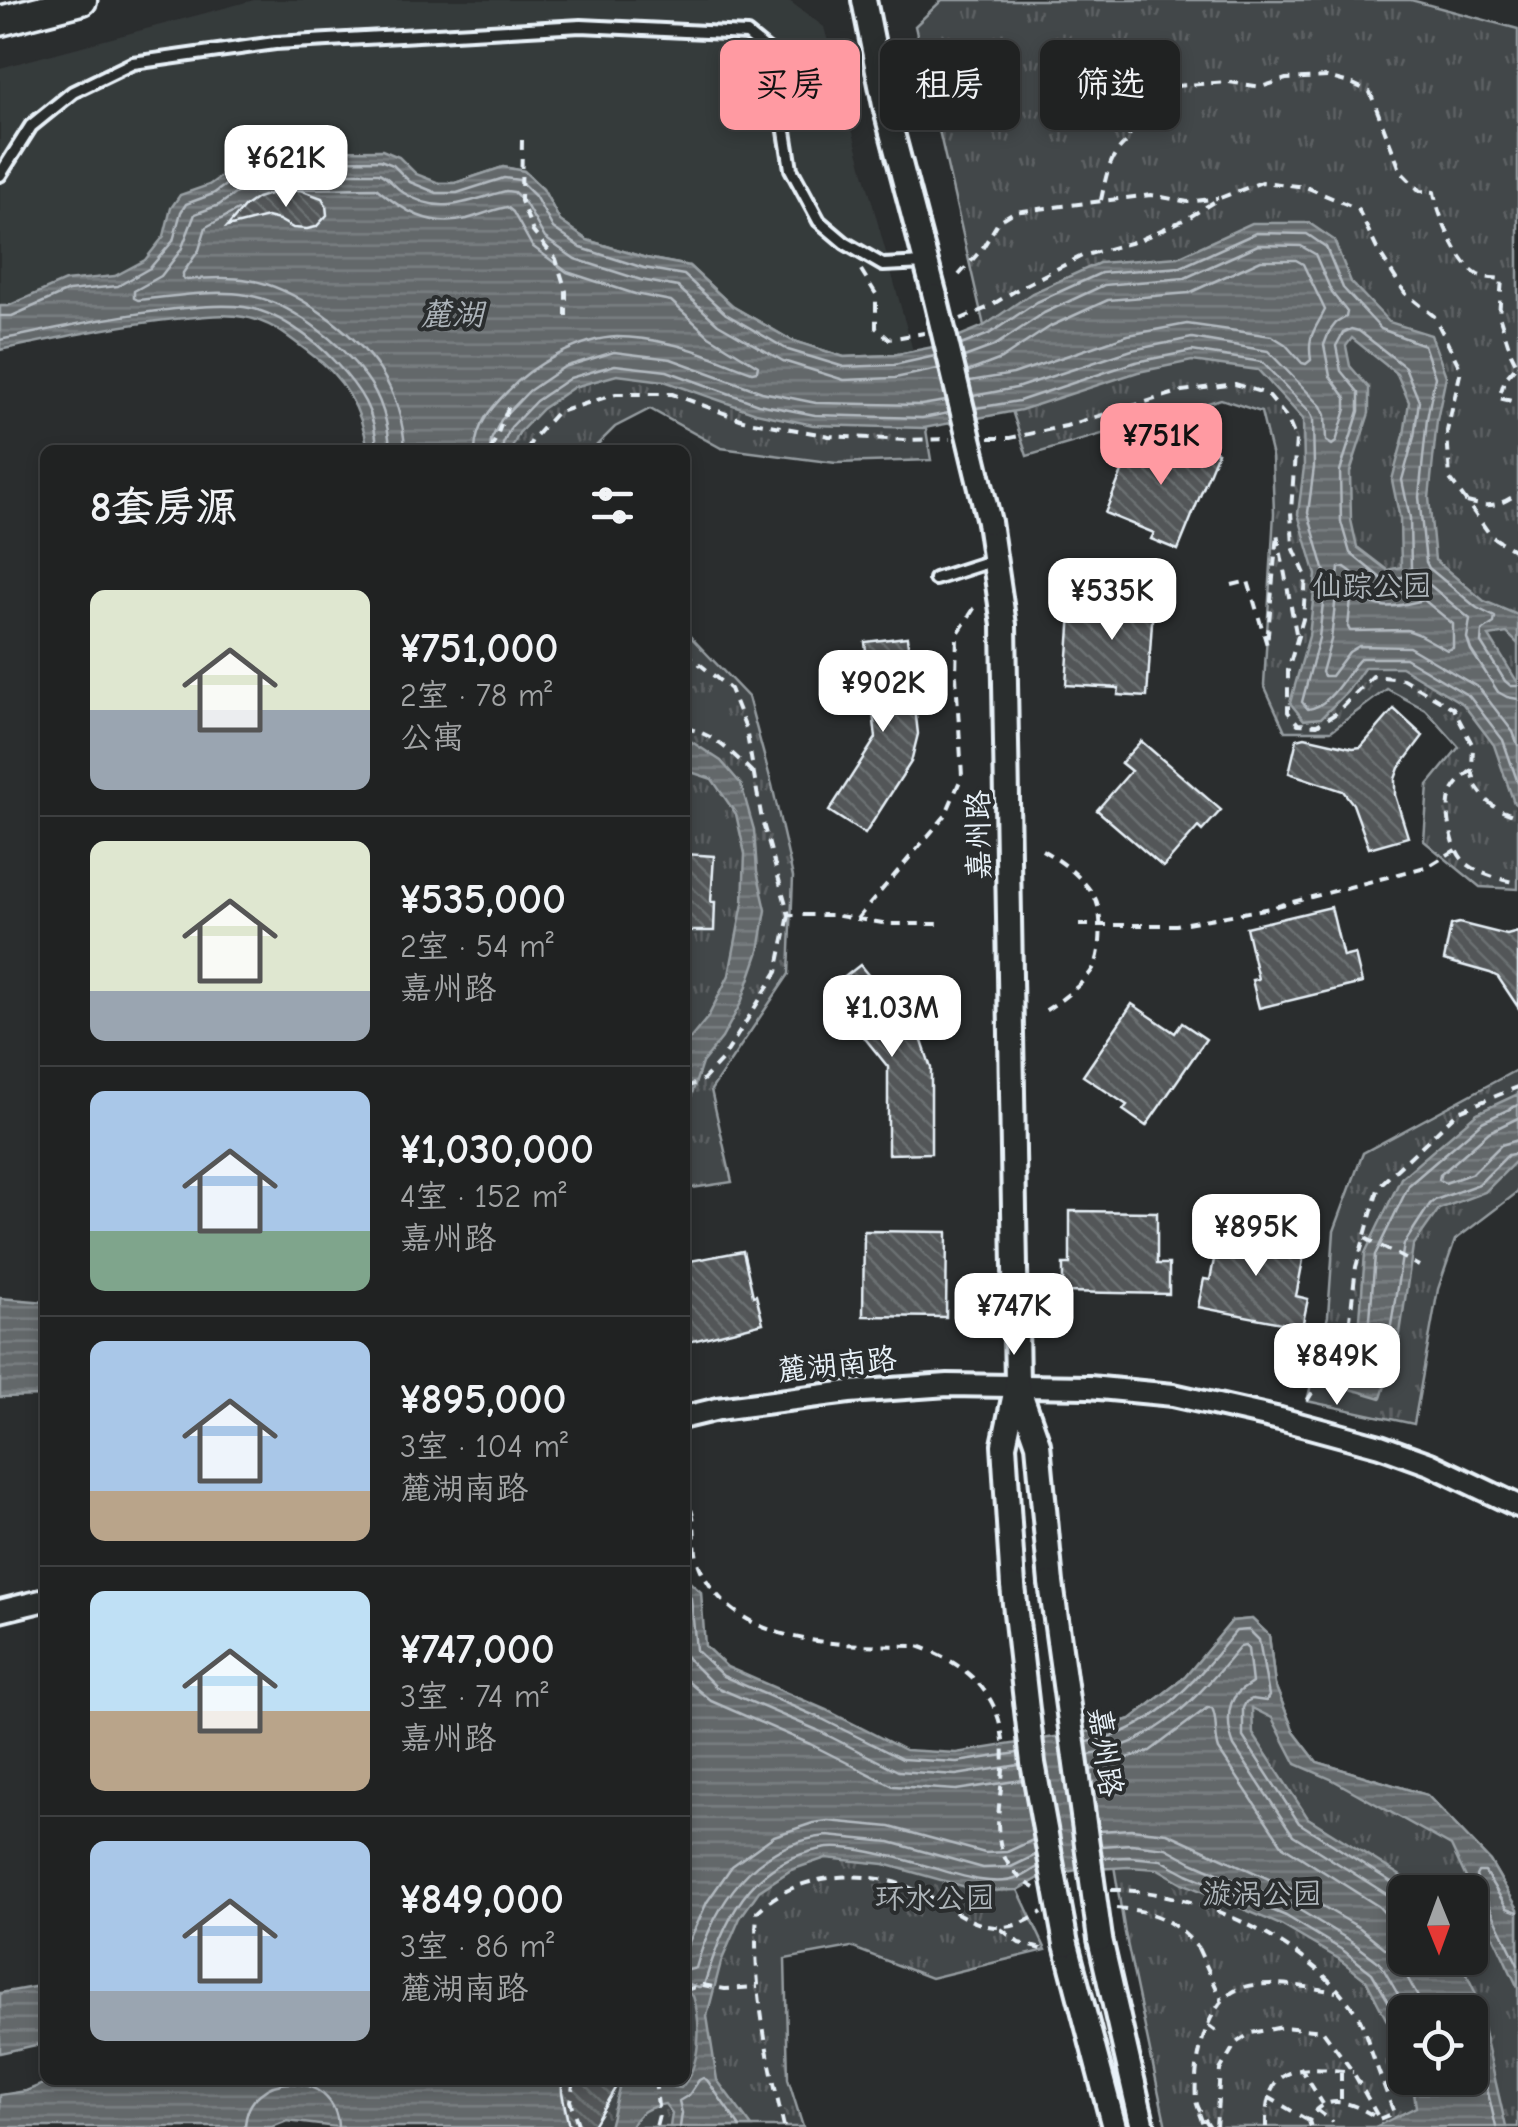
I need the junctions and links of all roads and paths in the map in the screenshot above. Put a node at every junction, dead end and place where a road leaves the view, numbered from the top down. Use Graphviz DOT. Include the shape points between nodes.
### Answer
graph roads {
  1 [pos="82,0"];
  2 [pos="864,0"];
  3 [pos="0,21"];
  4 [pos="522,140"];
  5 [pos="0,176"];
  6 [pos="1220,198"];
  7 [pos="1101,200"];
  8 [pos="845,243"];
  9 [pos="927,263"];
  10 [pos="959,275"];
  11 [pos="566,316"];
  12 [pos="950,324"];
  13 [pos="932,331"];
  14 [pos="1518,399"];
  15 [pos="510,403"];
  16 [pos="958,439"];
  17 [pos="976,439"];
  18 [pos="493,445"];
  19 [pos="530,445"];
  20 [pos="1518,493"];
  21 [pos="1466,502"];
  22 [pos="1518,552"];
  23 [pos="994,560"];
  24 [pos="935,579"];
  25 [pos="1232,585"];
  26 [pos="975,607"];
  27 [pos="1297,638"];
  28 [pos="690,656"];
  29 [pos="690,729"];
  30 [pos="1472,770"];
  31 [pos="754,774"];
  32 [pos="1518,817"];
  33 [pos="1457,849"];
  34 [pos="1042,850"];
  35 [pos="1518,883"];
  36 [pos="789,915"];
  37 [pos="857,919"];
  38 [pos="941,924"];
  39 [pos="1079,925"];
  40 [pos="1101,925"];
  41 [pos="1043,1012"];
  42 [pos="690,1086"];
  43 [pos="1518,1087"];
  44 [pos="1364,1238"];
  45 [pos="1419,1266"];
  46 [pos="1016,1384"];
  47 [pos="1307,1401"];
  48 [pos="690,1416"];
  49 [pos="1518,1506"];
  50 [pos="690,1507"];
  51 [pos="40,1601"];
  52 [pos="0,1611"];
  53 [pos="918,1646"];
  54 [pos="1001,1929"];
  55 [pos="1056,1947"];
  56 [pos="1198,1948"];
  57 [pos="758,1987"];
  58 [pos="690,1989"];
  59 [pos="1340,1992"];
  60 [pos="1222,2000"];
  61 [pos="1208,2025"];
  62 [pos="1216,2031"];
  63 [pos="1300,2068"];
  64 [pos="1341,2070"];
  65 [pos="1353,2072"];
  66 [pos="1270,2077"];
  67 [pos="1277,2082"];
  68 [pos="573,2085"];
  69 [pos="656,2085"];
  70 [pos="1268,2097"];
  71 [pos="1341,2102"];
  72 [pos="1323,2104"];
  73 [pos="1315,2109"];
  74 [pos="1379,2119"];
  75 [pos="1309,2122"];
  76 [pos="1333,2122"];
  77 [pos="579,2127"];
  78 [pos="656,2127"];
  79 [pos="1114,2127"];
  80 [pos="1144,2127"];
  81 [pos="1210,2127"];
  82 [pos="1266,2127"];
  1 -- 3 [label="main road"];
  2 -- 9 [label="street, 嘉州路"];
  4 -- 11 [label="path" via="522,200 534,232 556,260"];
  5 -- 8 [label="lane" via="32,126 72,92 134,62 275,44 581,26 748,34 769,52 791,169 819,222"];
  6 -- 7 [label="path"];
  6 -- 12 [label="path" via="1137,241 1082,256"];
  6 -- 21 [label="path" via="1262,182 1306,187 1358,209 1405,293 1434,316 1461,370 1447,431 1450,480"];
  7 -- 10 [label="path" via="1014,212"];
  7 -- 14 [label="path" via="1116,151 1130,139 1131,99 1158,96 1160,87 1261,87 1327,77 1370,92 1401,172 1420,191 1434,192 1475,274 1502,280 1500,315 1518,365 1499,398"];
  8 -- 9 [label="lane" via="883,265"];
  8 -- 13 [label="path" via="876,294 876,328 889,340"];
  9 -- 23 [label="street, 嘉州路, bridge"];
  15 -- 18 [label="path"];
  16 -- 19 [label="path" via="828,436 743,420 672,394 616,394 556,413"];
  17 -- 27 [label="path" via="1066,426 1182,391 1236,384 1267,394 1296,439 1293,547 1306,576"];
  20 -- 21 [label="path" via="1487,508"];
  21 -- 22 [label="path" via="1491,536"];
  23 -- 24 [label="lane"];
  23 -- 46 [label="street, 嘉州路" via="1004,625 1008,774"];
  25 -- 27 [label="path" via="1248,581 1267,645 1277,533"];
  26 -- 37 [label="path" via="957,635 962,776 944,816"];
  27 -- 30 [label="path" via="1288,670 1288,712 1298,724 1335,714 1373,676 1403,679 1452,708 1474,746"];
  28 -- 31 [label="path" via="730,689"];
  29 -- 31 [label="path" via="721,744"];
  30 -- 32 [label="path" via="1486,800"];
  30 -- 33 [label="path" via="1449,800"];
  31 -- 36 [label="path"];
  33 -- 35 [label="path" via="1462,860 1490,877"];
  33 -- 40 [label="path" via="1429,866 1270,908 1176,925"];
  34 -- 40 [label="path" via="1068,865 1097,900"];
  36 -- 37 [label="path"];
  36 -- 42 [label="path" via="777,972 722,1060"];
  37 -- 38 [label="path"];
  39 -- 40 [label="path"];
  40 -- 41 [label="path" via="1095,966"];
  43 -- 44 [label="path" via="1458,1110 1379,1186"];
  44 -- 45 [label="path"];
  44 -- 47 [label="path" via="1348,1336"];
  46 -- 48 [label="street, 麓湖南路" via="869,1391"];
  46 -- 49 [label="street, 麓湖南路" via="1173,1395 1280,1418 1430,1464"];
  46 -- 55 [label="street, 嘉州路, bridge" via="1004,1445 1013,1586"];
  46 -- 80 [label="street, 嘉州路, bridge" via="1038,1444 1100,1939"];
  50 -- 53 [label="path" via="699,1566 736,1612 782,1636"];
  51 -- 52 [label="street"];
  54 -- 55 [label="path" via="1019,1943"];
  55 -- 79 [label="street, 嘉州路"];
  56 -- 60 [label="path"];
  57 -- 58 [label="path"];
  59 -- 60 [label="path" via="1274,1984 1241,1987"];
  60 -- 61 [label="path"];
  61 -- 62 [label="path"];
  61 -- 81 [label="path" via="1200,2042 1196,2104"];
  63 -- 64 [label="path"];
  63 -- 67 [label="path"];
  63 -- 72 [label="path"];
  64 -- 65 [label="path"];
  64 -- 71 [label="path"];
  65 -- 74 [label="path"];
  65 -- 81 [label="path" via="1323,2032 1283,2027 1251,2033 1236,2043 1220,2070"];
  66 -- 67 [label="path"];
  67 -- 70 [label="path"];
  68 -- 77 [label="path" via="570,2101"];
  69 -- 78 [label="path"];
  70 -- 75 [label="path"];
  70 -- 82 [label="path"];
  73 -- 76 [label="path"];
}
